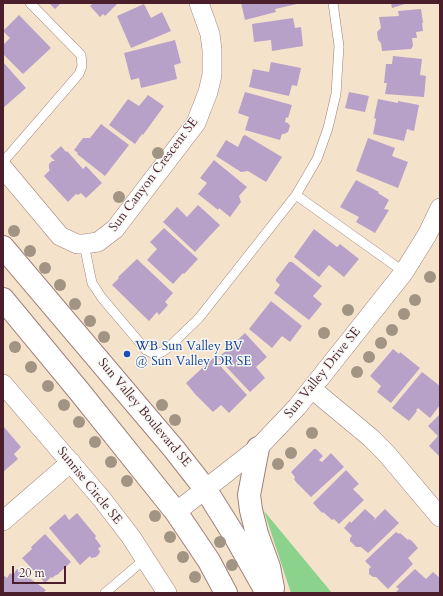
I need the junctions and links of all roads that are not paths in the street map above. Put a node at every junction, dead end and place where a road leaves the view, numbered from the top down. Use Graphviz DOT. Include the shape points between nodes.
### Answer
graph roads {
  1 [pos="30,3"];
  2 [pos="199,3"];
  3 [pos="334,3"];
  4 [pos="3,162"];
  5 [pos="3,168"];
  6 [pos="296,195"];
  7 [pos="440,208"];
  8 [pos="84,244"];
  9 [pos="3,247"];
  10 [pos="404,272"];
  11 [pos="3,299"];
  12 [pos="3,384"];
  13 [pos="312,389"];
  14 [pos="258,448"];
  15 [pos="71,462"];
  16 [pos="206,490"];
  17 [pos="176,512"];
  18 [pos="440,517"];
  19 [pos="3,521"];
  20 [pos="145,559"];
  21 [pos="106,593"];
  22 [pos="167,593"];
  23 [pos="226,593"];
  24 [pos="267,593"];
  25 [pos="274,593"];
  1 -- 4 [label="lane" via="81,55 82,66 79,74"];
  2 -- 8 [label="street, Sun Canyon Crescent SE" via="210,34 212,50 212,75 199,116 190,132 115,230 98,242"];
  3 -- 6 [label="lane" via="339,46 336,94 328,128 317,158"];
  5 -- 8 [label="street" via="60,236 77,244"];
  6 -- 8 [label="lane" via="200,318 169,347 157,354 146,350 92,283"];
  6 -- 10 [label="lane"];
  7 -- 10 [label="street, Sun Valley Drive SE"];
  9 -- 16 [label="main road, Sun Valley Boulevard SE" via="174,448"];
  10 -- 13 [label="street, Sun Valley Drive SE"];
  11 -- 17 [label="main road"];
  12 -- 15 [label="street, Sunrise Circle SE"];
  13 -- 14 [label="street, Sun Valley Drive SE"];
  13 -- 18 [label="street" via="371,438"];
  14 -- 16 [label="street, Sun Valley Drive SE"];
  14 -- 25 [label="main road" via="249,494"];
  15 -- 19 [label="street"];
  15 -- 20 [label="street, Sunrise Circle SE" via="101,498"];
  16 -- 17 [label="street, Sun Valley Drive SE"];
  16 -- 24 [label="main road, Sun Valley Boulevard SE"];
  17 -- 23 [label="main road" via="209,561"];
  20 -- 21 [label="lane"];
  20 -- 22 [label="street, Sunrise Circle SE"];
}
